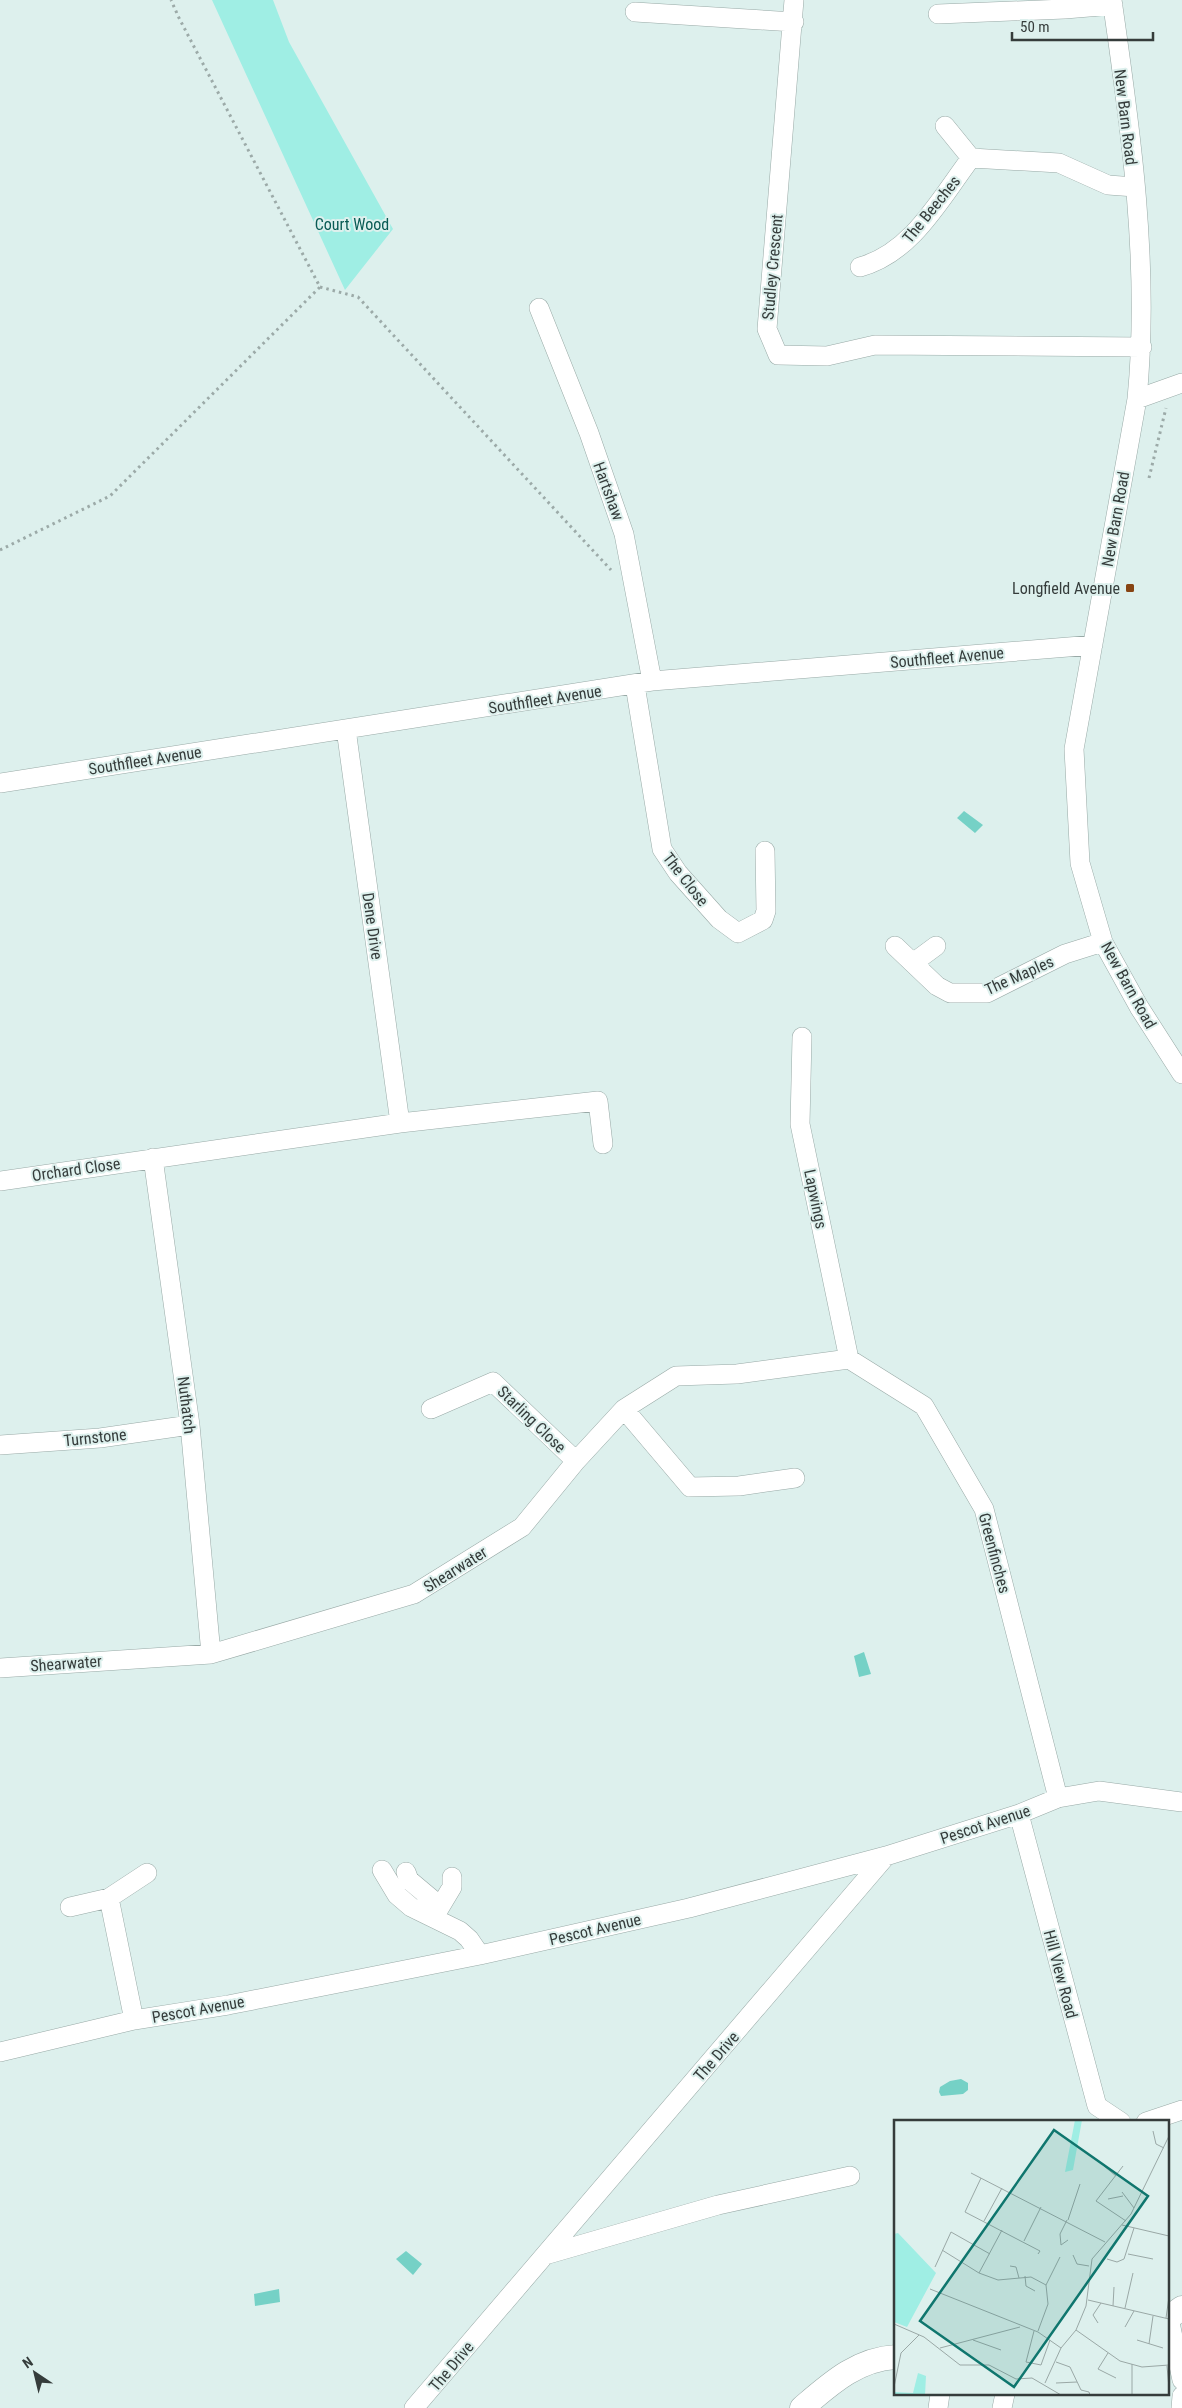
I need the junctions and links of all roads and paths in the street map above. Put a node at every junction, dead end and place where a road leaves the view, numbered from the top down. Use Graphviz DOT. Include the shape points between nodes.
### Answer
graph roads {
  1 [pos="171,0"];
  2 [pos="794,0"];
  3 [pos="1112,2"];
  4 [pos="635,12"];
  5 [pos="938,14"];
  6 [pos="794,22"];
  7 [pos="945,126"];
  8 [pos="971,158"];
  9 [pos="1135,187"];
  10 [pos="860,267"];
  11 [pos="320,287"];
  12 [pos="539,308"];
  13 [pos="1142,347"];
  14 [pos="1182,383"];
  15 [pos="1137,399"];
  16 [pos="1168,401"];
  17 [pos="1149,478"];
  18 [pos="0,550"];
  19 [pos="636,595"];
  20 [pos="1093,645"];
  21 [pos="643,683"];
  22 [pos="346,729"];
  23 [pos="0,783"];
  24 [pos="765,851"];
  25 [pos="1103,942"];
  26 [pos="895,946"];
  27 [pos="936,946"];
  28 [pos="913,963"];
  29 [pos="802,1037"];
  30 [pos="1182,1074"];
  31 [pos="400,1123"];
  32 [pos="604,1144"];
  33 [pos="153,1158"];
  34 [pos="0,1181"];
  35 [pos="849,1359"];
  36 [pos="431,1409"];
  37 [pos="624,1409"];
  38 [pos="190,1425"];
  39 [pos="0,1445"];
  40 [pos="576,1461"];
  41 [pos="795,1478"];
  42 [pos="212,1654"];
  43 [pos="0,1668"];
  44 [pos="1058,1798"];
  45 [pos="1182,1802"];
  46 [pos="1019,1814"];
  47 [pos="886,1856"];
  48 [pos="382,1870"];
  49 [pos="146,1872"];
  50 [pos="406,1872"];
  51 [pos="452,1877"];
  52 [pos="109,1898"];
  53 [pos="70,1907"];
  54 [pos="437,1912"];
  55 [pos="480,1955"];
  56 [pos="134,2020"];
  57 [pos="0,2052"];
  58 [pos="1182,2110"];
  59 [pos="1118,2120"];
  60 [pos="1152,2120"];
  61 [pos="850,2176"];
  62 [pos="545,2255"];
  63 [pos="1182,2308"];
  64 [pos="1170,2317"];
  65 [pos="1170,2327"];
  66 [pos="894,2357"];
  67 [pos="1182,2380"];
  68 [pos="1182,2396"];
  69 [pos="414,2408"];
  70 [pos="802,2408"];
  71 [pos="1181,2408"];
  1 -- 11 [label="path"];
  2 -- 6 [label="street, Studley Crescent"];
  3 -- 5 [label="street" via="1065,9"];
  3 -- 9 [label="street, New Barn Road"];
  4 -- 6 [label="street"];
  6 -- 13 [label="street, Studley Crescent" via="767,329 778,356 828,356 875,345"];
  7 -- 8 [label="street, The Beeches"];
  8 -- 9 [label="street, The Beeches" via="1060,162 1108,185"];
  8 -- 10 [label="street, The Beeches" via="901,247 878,262"];
  9 -- 13 [label="street, New Barn Road" via="1142,255"];
  11 -- 18 [label="path" via="110,496"];
  11 -- 19 [label="path" via="358,297"];
  12 -- 19 [label="street, Hartshaw" via="589,433 624,534"];
  13 -- 15 [label="street, New Barn Road"];
  14 -- 15 [label="street"];
  15 -- 20 [label="street, New Barn Road"];
  16 -- 17 [label="path"];
  19 -- 21 [label="street, Hartshaw"];
  20 -- 21 [label="street, Southfleet Avenue"];
  20 -- 25 [label="street, New Barn Road" via="1074,749 1080,863"];
  21 -- 22 [label="street, Southfleet Avenue"];
  21 -- 24 [label="street, The Close" via="662,849 678,873 719,919 738,933 763,920 766,911"];
  22 -- 23 [label="street, Southfleet Avenue"];
  22 -- 31 [label="street, Dene Drive"];
  25 -- 28 [label="street, The Maples" via="1065,954 987,993 950,993 936,986"];
  25 -- 30 [label="street, New Barn Road"];
  26 -- 28 [label="street, The Maples"];
  27 -- 28 [label="street"];
  29 -- 35 [label="street, Lapwings" via="800,1124"];
  31 -- 32 [label="street" via="598,1101"];
  31 -- 33 [label="street"];
  33 -- 34 [label="street, Orchard Close"];
  33 -- 38 [label="street, Nuthatch"];
  35 -- 37 [label="street, Shearwater" via="737,1374 676,1376"];
  35 -- 44 [label="street, Greenfinches" via="924,1406 984,1509"];
  36 -- 40 [label="street, Starling Close" via="493,1382"];
  37 -- 40 [label="street, Shearwater"];
  37 -- 41 [label="street" via="690,1487 739,1486"];
  38 -- 39 [label="street, Turnstone" via="100,1438"];
  38 -- 42 [label="street, Nuthatch"];
  40 -- 42 [label="street, Shearwater" via="522,1528 414,1594"];
  42 -- 43 [label="street, Shearwater"];
  44 -- 45 [label="street, Pescot Avenue" via="1099,1791"];
  44 -- 46 [label="street, Pescot Avenue"];
  46 -- 47 [label="street, Pescot Avenue"];
  46 -- 59 [label="street, Hill View Road" via="1097,2106"];
  47 -- 55 [label="street, Pescot Avenue" via="689,1908"];
  47 -- 62 [label="street, The Drive"];
  48 -- 54 [label="street" via="397,1895 411,1907"];
  49 -- 52 [label="street"];
  50 -- 54 [label="street" via="409,1880"];
  51 -- 54 [label="street" via="452,1887"];
  52 -- 53 [label="street"];
  52 -- 56 [label="street"];
  54 -- 55 [label="street" via="470,1939"];
  55 -- 56 [label="street, Pescot Avenue" via="228,2005"];
  56 -- 57 [label="street, Pescot Avenue"];
  58 -- 60 [label="street"];
  61 -- 62 [label="street" via="718,2206"];
  62 -- 69 [label="street, The Drive"];
  63 -- 64 [label="main road"];
  65 -- 67 [label="street"];
  66 -- 70 [label="main road" via="867,2362 842,2374"];
  68 -- 71 [label="street"];
}
